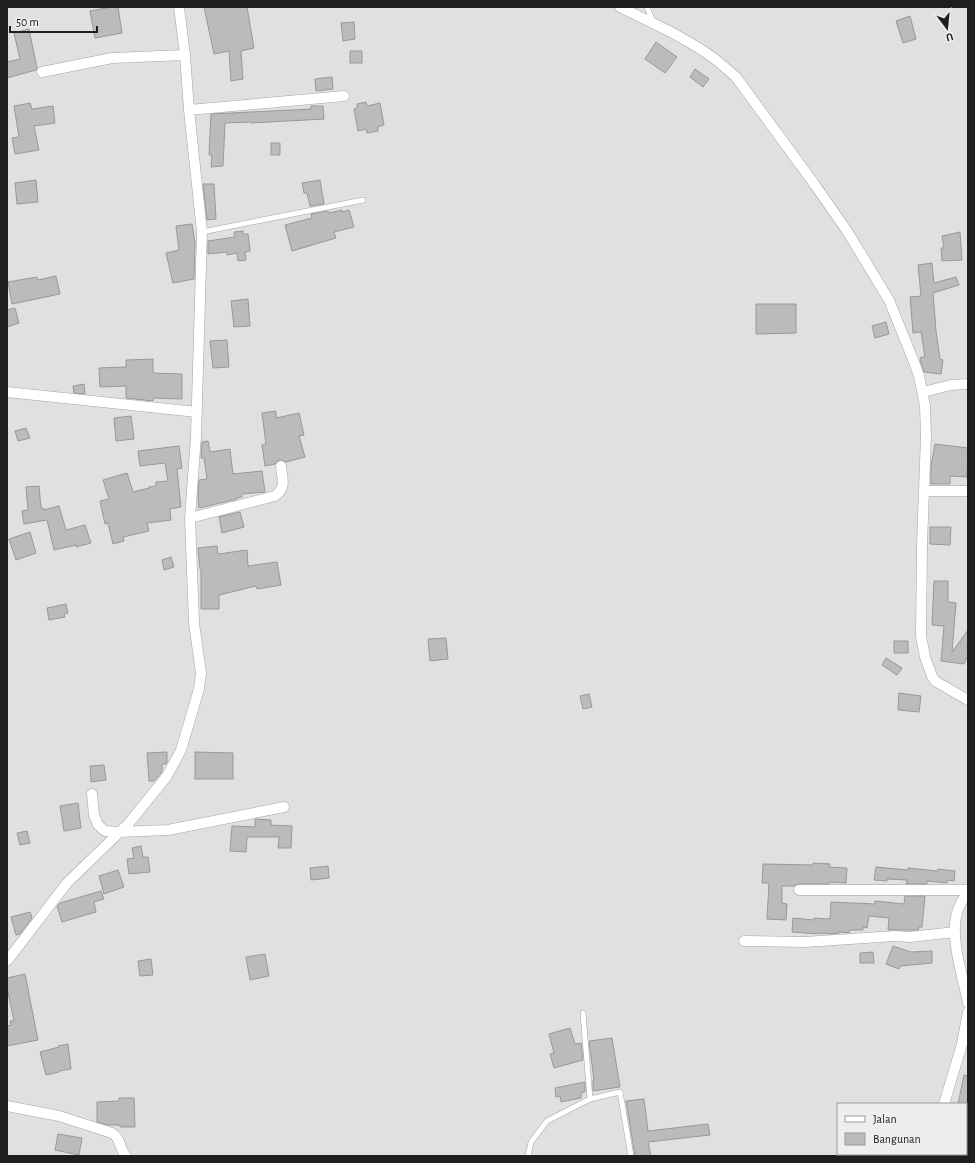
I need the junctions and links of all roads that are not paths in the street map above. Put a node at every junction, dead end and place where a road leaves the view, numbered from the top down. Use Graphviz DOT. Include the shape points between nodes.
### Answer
graph roads {
  1 [pos="180,7"];
  2 [pos="620,7"];
  3 [pos="647,7"];
  4 [pos="653,23"];
  5 [pos="186,54"];
  6 [pos="42,72"];
  7 [pos="344,96"];
  8 [pos="190,110"];
  9 [pos="363,200"];
  10 [pos="202,232"];
  11 [pos="968,384"];
  12 [pos="7,392"];
  13 [pos="922,392"];
  14 [pos="197,412"];
  15 [pos="281,466"];
  16 [pos="968,490"];
  17 [pos="924,491"];
  18 [pos="190,518"];
  19 [pos="968,700"];
  20 [pos="92,794"];
  21 [pos="284,806"];
  22 [pos="119,832"];
  23 [pos="799,890"];
  24 [pos="968,891"];
  25 [pos="955,932"];
  26 [pos="744,941"];
  27 [pos="7,960"];
  28 [pos="968,1003"];
  29 [pos="968,1012"];
  30 [pos="583,1013"];
  31 [pos="590,1099"];
  32 [pos="944,1103"];
  33 [pos="7,1106"];
  34 [pos="126,1156"];
  35 [pos="528,1156"];
  36 [pos="631,1156"];
  1 -- 5 [label="street"];
  2 -- 4 [label="street"];
  3 -- 4 [label="lane"];
  4 -- 13 [label="street" via="699,48 725,67 736,77 772,125 847,231 889,300 909,347"];
  5 -- 6 [label="street" via="112,58"];
  5 -- 8 [label="street"];
  7 -- 8 [label="street"];
  8 -- 10 [label="street"];
  9 -- 10 [label="lane"];
  10 -- 14 [label="street"];
  11 -- 13 [label="street" via="951,384"];
  12 -- 14 [label="street"];
  13 -- 17 [label="street" via="926,417"];
  14 -- 18 [label="street"];
  15 -- 18 [label="street" via="282,491 275,496"];
  16 -- 17 [label="street"];
  17 -- 19 [label="street" via="922,649 935,681"];
  18 -- 22 [label="street" via="194,623 201,673 199,689 181,750 167,776 140,811"];
  20 -- 22 [label="street" via="94,815 98,825 105,831"];
  21 -- 22 [label="street" via="168,830"];
  22 -- 27 [label="street" via="67,883"];
  23 -- 24 [label="street"];
  24 -- 25 [label="street" via="960,904"];
  25 -- 26 [label="street" via="805,942"];
  25 -- 28 [label="street"];
  29 -- 32 [label="street" via="962,1044"];
  30 -- 31 [label="lane"];
  31 -- 35 [label="lane" via="547,1121 531,1142"];
  31 -- 36 [label="lane" via="620,1092"];
  33 -- 34 [label="street" via="60,1116 116,1135"];
}
